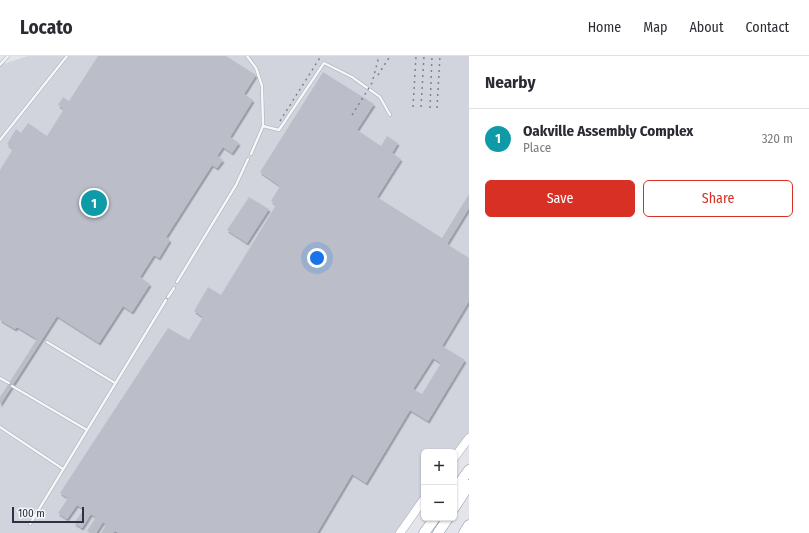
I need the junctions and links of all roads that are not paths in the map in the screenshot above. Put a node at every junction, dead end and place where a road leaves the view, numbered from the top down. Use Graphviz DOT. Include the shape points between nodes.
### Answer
graph roads {
  1 [pos="8,56"];
  2 [pos="67,56"];
  3 [pos="247,56"];
  4 [pos="0,65"];
  5 [pos="390,115"];
  6 [pos="263,126"];
  7 [pos="0,140"];
  8 [pos="251,154"];
  9 [pos="248,159"];
  10 [pos="177,282"];
  11 [pos="174,288"];
  12 [pos="47,342"];
  13 [pos="0,378"];
  14 [pos="9,383"];
  15 [pos="115,383"];
  16 [pos="12,386"];
  17 [pos="0,428"];
  18 [pos="87,430"];
  19 [pos="469,438"];
  20 [pos="457,454"];
  21 [pos="63,469"];
  22 [pos="469,470"];
  23 [pos="469,485"];
  24 [pos="457,487"];
  25 [pos="421,503"];
  26 [pos="457,503"];
  27 [pos="433,521"];
  28 [pos="446,521"];
  29 [pos="30,524"];
  30 [pos="469,525"];
  31 [pos="400,533"];
  32 [pos="424,533"];
  33 [pos="438,533"];
  34 [pos="464,533"];
  1 -- 4 [label="lane"];
  2 -- 7 [label="lane"];
  3 -- 6 [label="lane" via="256,68 262,86"];
  5 -- 6 [label="lane" via="380,97 352,77 324,63 279,130"];
  6 -- 8 [label="lane"];
  9 -- 10 [label="lane" via="236,185"];
  11 -- 15 [label="lane"];
  12 -- 15 [label="lane"];
  13 -- 14 [label="lane"];
  15 -- 18 [label="lane"];
  16 -- 18 [label="lane"];
  17 -- 21 [label="lane"];
  18 -- 21 [label="lane"];
  19 -- 20 [label="street"];
  21 -- 29 [label="lane"];
  22 -- 24 [label="highway"];
  23 -- 26 [label="highway"];
  25 -- 31 [label="street"];
  27 -- 32 [label="highway"];
  28 -- 33 [label="highway"];
  30 -- 34 [label="highway"];
}
